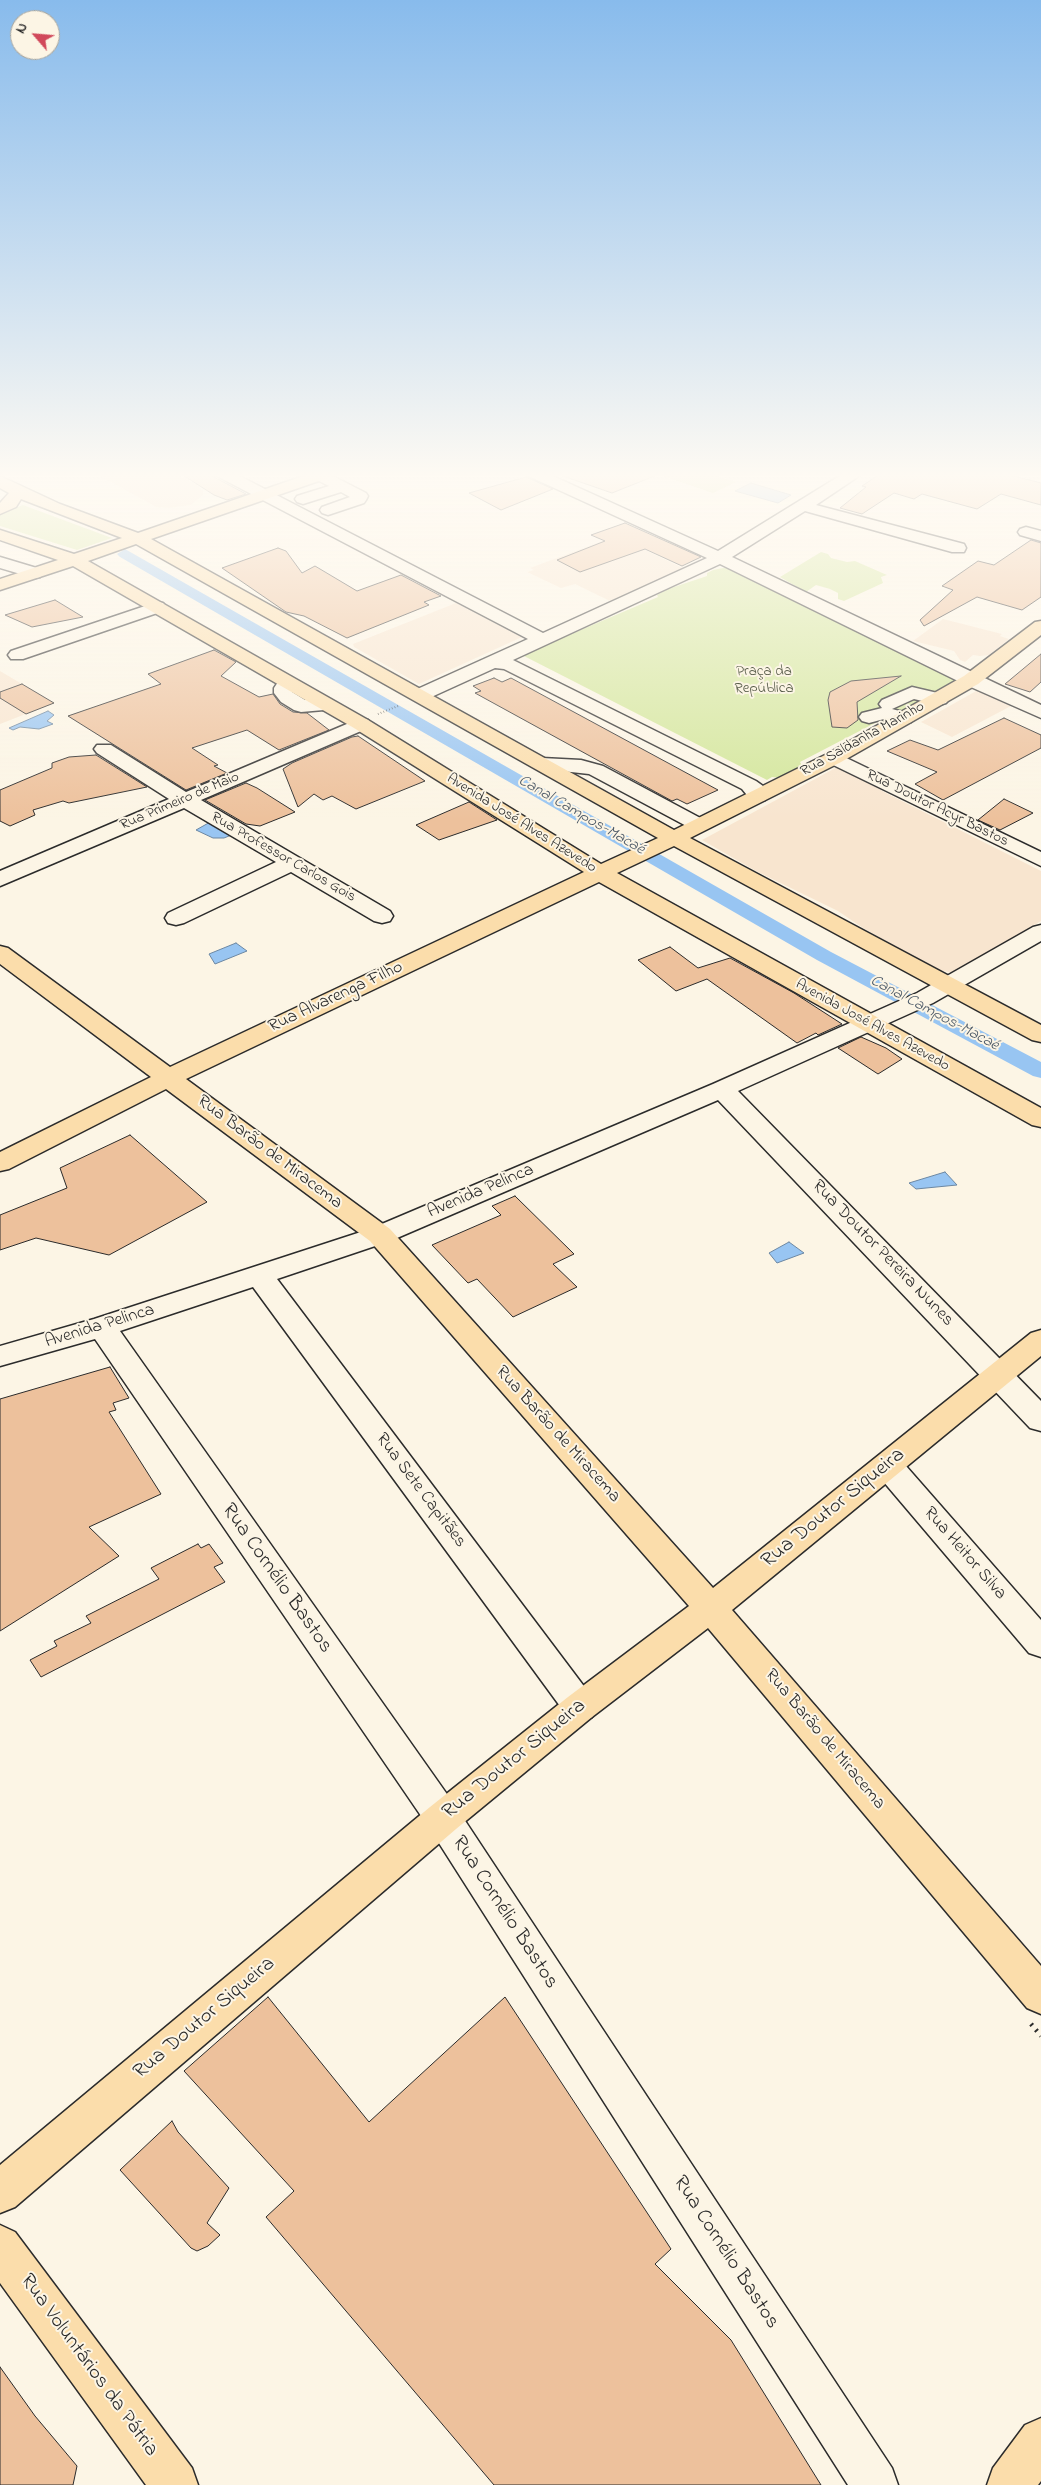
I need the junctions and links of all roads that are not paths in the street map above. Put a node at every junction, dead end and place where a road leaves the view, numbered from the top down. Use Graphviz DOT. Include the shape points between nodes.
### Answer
graph roads {
  1 [pos="124,588"];
  2 [pos="220,588"];
  3 [pos="443,588"];
  4 [pos="660,588"];
  5 [pos="782,588"];
  6 [pos="157,607"];
  7 [pos="1041,626"];
  8 [pos="543,640"];
  9 [pos="17,655"];
  10 [pos="493,662"];
  11 [pos="971,680"];
  12 [pos="420,694"];
  13 [pos="939,699"];
  14 [pos="889,704"];
  15 [pos="1041,712"];
  16 [pos="361,724"];
  17 [pos="104,749"];
  18 [pos="834,758"];
  19 [pos="542,764"];
  20 [pos="758,796"];
  21 [pos="184,800"];
  22 [pos="699,825"];
  23 [pos="674,838"];
  24 [pos="1041,860"];
  25 [pos="290,864"];
  26 [pos="600,873"];
  27 [pos="0,879"];
  28 [pos="382,916"];
  29 [pos="176,918"];
  30 [pos="1041,932"];
  31 [pos="0,953"];
  32 [pos="948,987"];
  33 [pos="867,1024"];
  34 [pos="1041,1035"];
  35 [pos="168,1078"];
  36 [pos="722,1088"];
  37 [pos="1041,1120"];
  38 [pos="0,1162"];
  39 [pos="380,1235"];
  40 [pos="260,1276"];
  41 [pos="102,1327"];
  42 [pos="1041,1340"];
  43 [pos="0,1356"];
  44 [pos="999,1375"];
  45 [pos="1041,1420"];
  46 [pos="888,1466"];
  47 [pos="711,1608"];
  48 [pos="1041,1643"];
  49 [pos="580,1707"];
  50 [pos="443,1818"];
  51 [pos="1035,2008"];
  52 [pos="0,2192"];
  53 [pos="0,2247"];
  54 [pos="1041,2441"];
  55 [pos="175,2485"];
  56 [pos="875,2485"];
  57 [pos="1010,2485"];
  1 -- 6 [label="main road, Avenida José Alves Azevedo"];
  2 -- 12 [label="main road"];
  3 -- 8 [label="street"];
  4 -- 8 [label="street"];
  5 -- 11 [label="street"];
  6 -- 9 [label="street"];
  6 -- 16 [label="main road, Avenida José Alves Azevedo"];
  7 -- 11 [label="main road, Rua Saldanha Marinho"];
  8 -- 10 [label="street"];
  10 -- 12 [label="street"];
  10 -- 20 [label="street" via="512,665 568,693 748,785"];
  11 -- 13 [label="main road, Rua Saldanha Marinho"];
  11 -- 15 [label="street"];
  12 -- 19 [label="main road"];
  13 -- 14 [label="street" via="912,693"];
  13 -- 18 [label="main road, Rua Saldanha Marinho" via="904,718 869,724"];
  16 -- 21 [label="street, Rua Primeiro de Maio"];
  16 -- 26 [label="main road, Avenida José Alves Azevedo"];
  17 -- 21 [label="street, Rua Professor Carlos Gois"];
  18 -- 20 [label="main road, Rua Saldanha Marinho"];
  18 -- 24 [label="street, Rua Doutor Acyr Bastos"];
  19 -- 22 [label="street" via="596,770"];
  19 -- 23 [label="main road"];
  20 -- 22 [label="main road, Rua Saldanha Marinho"];
  21 -- 25 [label="street, Rua Professor Carlos Gois"];
  21 -- 27 [label="street, Rua Primeiro de Maio"];
  22 -- 23 [label="main road, Rua Saldanha Marinho"];
  23 -- 26 [label="main road, Rua Alvarenga Filho"];
  23 -- 32 [label="main road"];
  25 -- 28 [label="street, Rua Professor Carlos Gois"];
  25 -- 29 [label="street"];
  26 -- 33 [label="main road, Avenida José Alves Azevedo"];
  26 -- 35 [label="main road, Rua Alvarenga Filho"];
  30 -- 32 [label="street, Avenida Pelinca"];
  31 -- 35 [label="main road, Rua Barão de Miracema"];
  32 -- 33 [label="street, Avenida Pelinca"];
  32 -- 34 [label="main road"];
  33 -- 36 [label="street, Avenida Pelinca"];
  33 -- 37 [label="main road, Avenida José Alves Azevedo"];
  35 -- 38 [label="main road, Rua Alvarenga Filho"];
  35 -- 39 [label="main road, Rua Barão de Miracema"];
  36 -- 39 [label="street, Avenida Pelinca"];
  36 -- 44 [label="street, Rua Doutor Pereira Nunes"];
  39 -- 40 [label="street, Avenida Pelinca"];
  39 -- 47 [label="main road, Rua Barão de Miracema"];
  40 -- 41 [label="street, Avenida Pelinca"];
  40 -- 49 [label="street, Rua Sete Capitães"];
  41 -- 43 [label="street, Avenida Pelinca"];
  41 -- 50 [label="street, Rua Cornélio Bastos"];
  42 -- 44 [label="main road, Rua Doutor Siqueira"];
  44 -- 45 [label="street, Rua Doutor Pereira Nunes"];
  44 -- 46 [label="main road, Rua Doutor Siqueira"];
  46 -- 47 [label="main road, Rua Doutor Siqueira"];
  46 -- 48 [label="street, Rua Heitor Silva"];
  47 -- 49 [label="main road, Rua Doutor Siqueira"];
  47 -- 51 [label="main road, Rua Barão de Miracema"];
  49 -- 50 [label="main road, Rua Doutor Siqueira"];
  50 -- 52 [label="main road, Rua Doutor Siqueira"];
  50 -- 56 [label="street, Rua Cornélio Bastos"];
  53 -- 55 [label="main road, Rua Voluntários da Pátria"];
  54 -- 57 [label="main road"];
}
